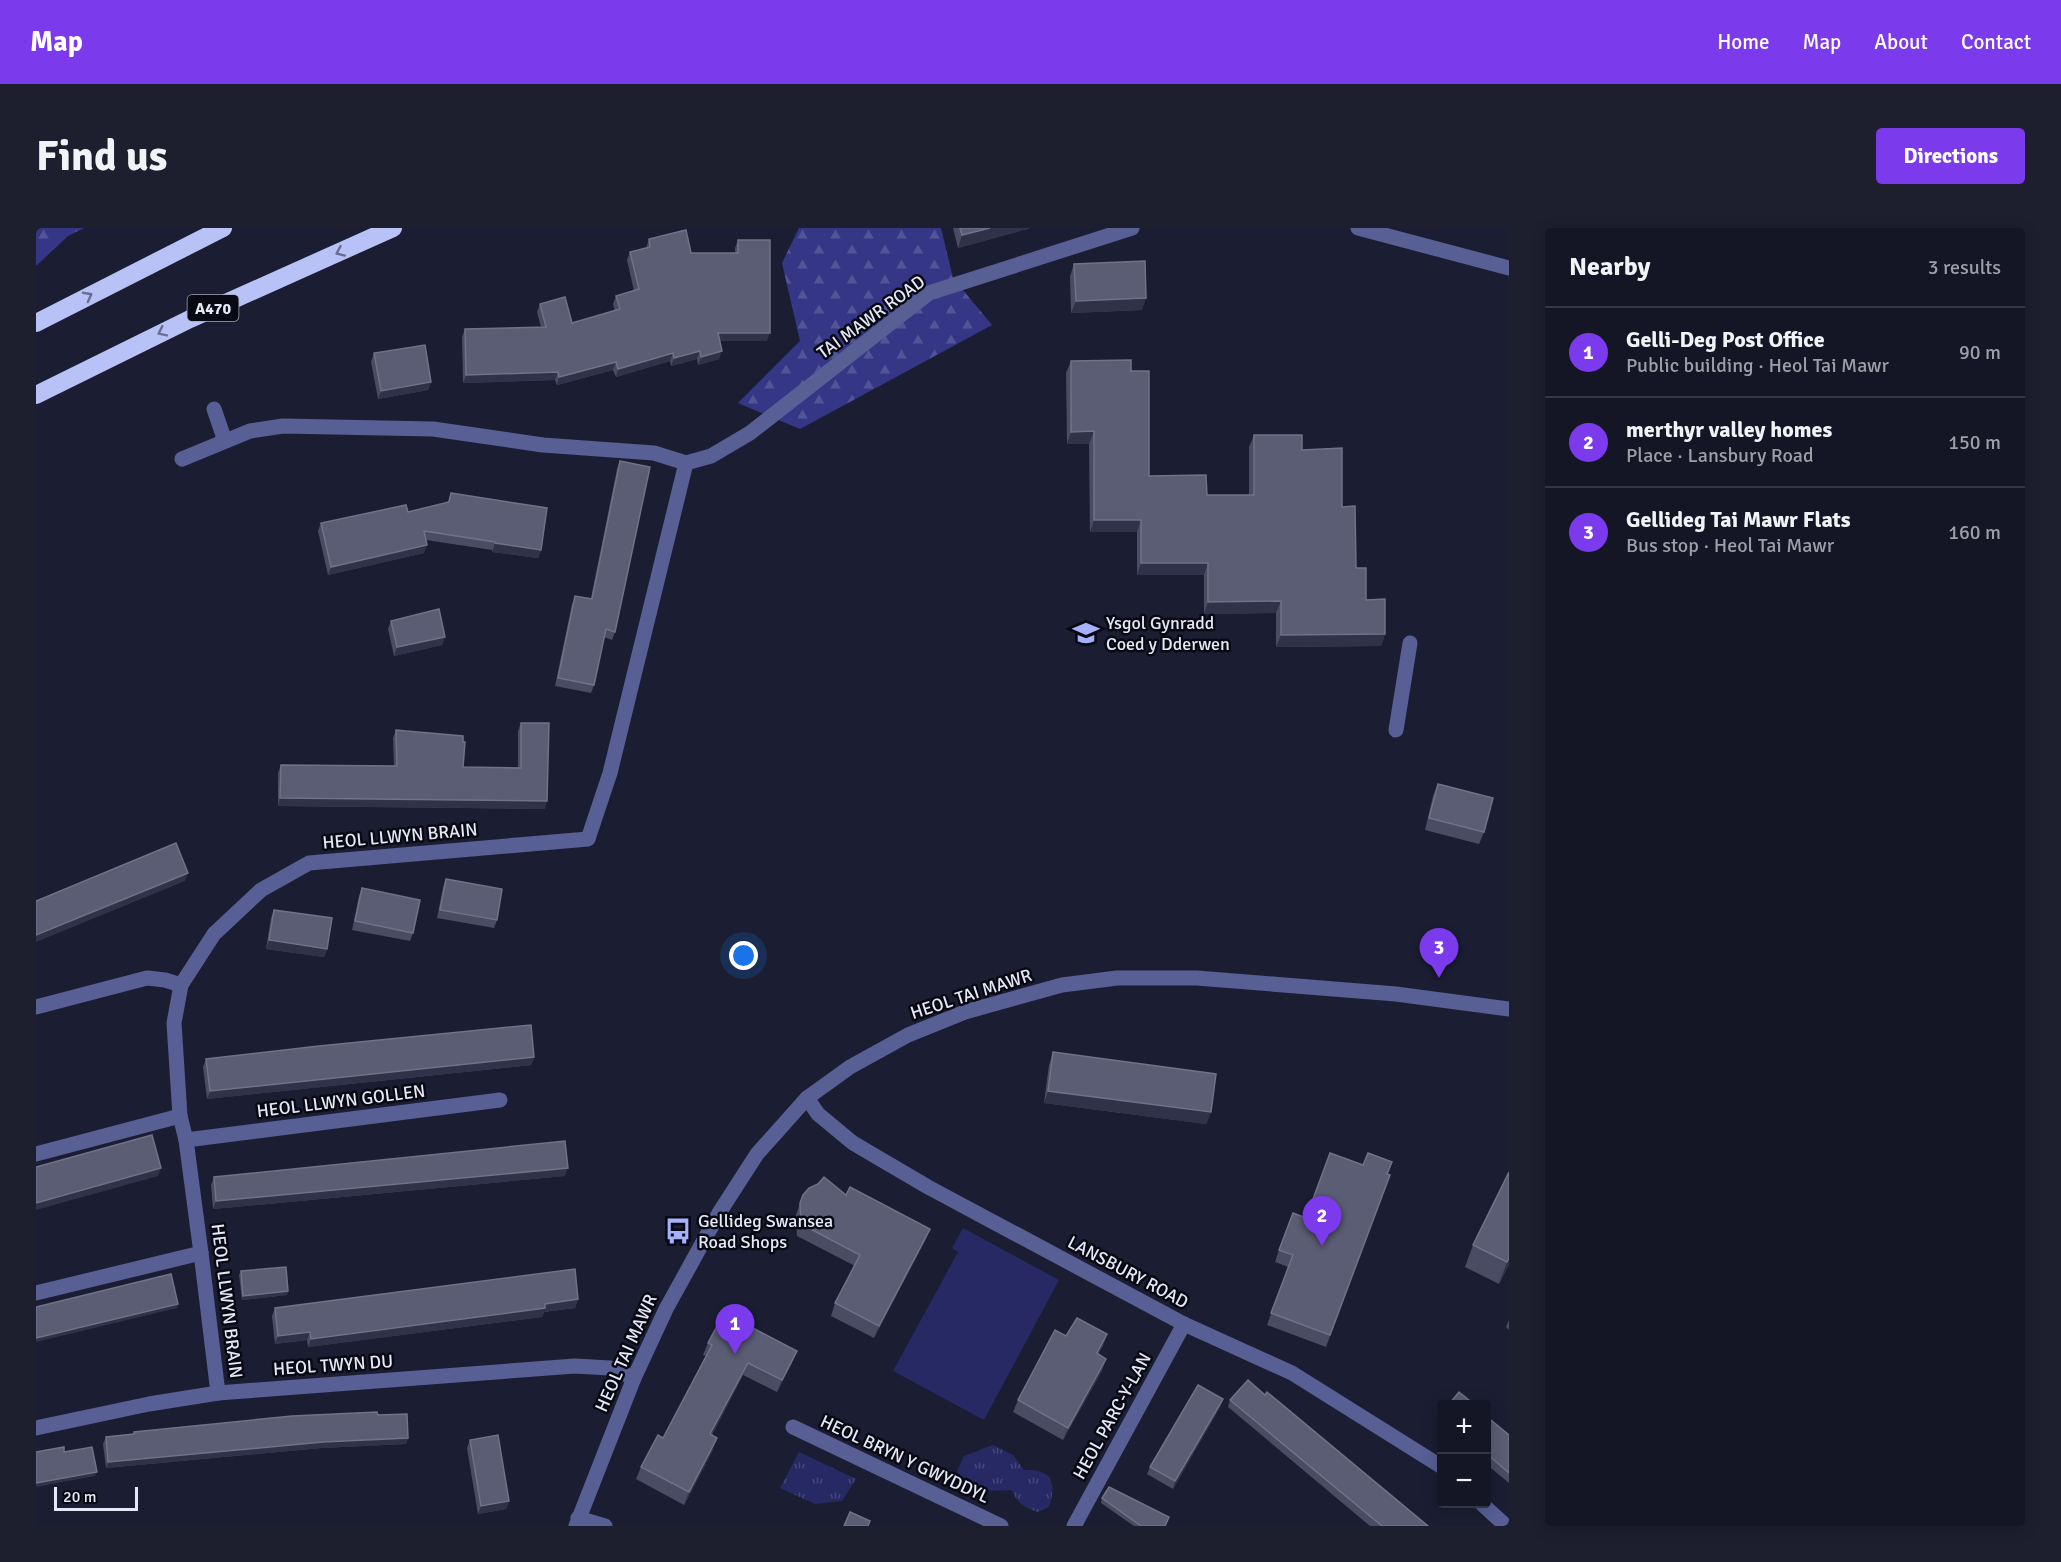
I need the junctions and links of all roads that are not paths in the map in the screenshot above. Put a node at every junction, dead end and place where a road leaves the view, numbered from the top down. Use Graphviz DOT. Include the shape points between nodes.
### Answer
graph roads {
  1 [pos="223,228"];
  2 [pos="393,228"];
  3 [pos="1132,228"];
  4 [pos="1358,228"];
  5 [pos="1509,268"];
  6 [pos="36,323"];
  7 [pos="36,394"];
  8 [pos="214,409"];
  9 [pos="225,441"];
  10 [pos="182,459"];
  11 [pos="686,463"];
  12 [pos="1410,643"];
  13 [pos="1396,730"];
  14 [pos="181,985"];
  15 [pos="36,1007"];
  16 [pos="1509,1009"];
  17 [pos="807,1098"];
  18 [pos="500,1100"];
  19 [pos="180,1116"];
  20 [pos="186,1140"];
  21 [pos="36,1154"];
  22 [pos="201,1252"];
  23 [pos="36,1293"];
  24 [pos="1184,1324"];
  25 [pos="634,1378"];
  26 [pos="218,1393"];
  27 [pos="36,1428"];
  28 [pos="793,1428"];
  29 [pos="1437,1464"];
  30 [pos="1487,1508"];
  31 [pos="577,1522"];
  32 [pos="605,1526"];
  33 [pos="1001,1526"];
  34 [pos="1074,1526"];
  35 [pos="1506,1526"];
  6 -- 1 [label="highway, one-way"];
  2 -- 7 [label="highway, A470, one-way" via="190,319"];
  3 -- 11 [label="street, TAI MAWR ROAD" via="929,293 750,433 711,456"];
  4 -- 5 [label="street"];
  8 -- 9 [label="street"];
  9 -- 10 [label="street"];
  9 -- 11 [label="street" via="283,426 433,429 543,445 654,453"];
  11 -- 14 [label="street, HEOL LLWYN BRAIN" via="609,773 588,839 309,863 261,890 214,934"];
  12 -- 13 [label="street"];
  14 -- 15 [label="street" via="147,978"];
  14 -- 19 [label="street, HEOL LLWYN BRAIN" via="174,1023"];
  16 -- 17 [label="street, HEOL TAI MAWR" via="1396,994 1197,978 1117,978 1062,985 965,1012 908,1035"];
  17 -- 24 [label="street, LANSBURY ROAD" via="818,1114 881,1160"];
  17 -- 25 [label="street, HEOL TAI MAWR" via="757,1154 719,1213 666,1309"];
  18 -- 20 [label="street, HEOL LLWYN GOLLEN"];
  19 -- 20 [label="street, HEOL LLWYN BRAIN"];
  19 -- 21 [label="street"];
  20 -- 22 [label="street, HEOL LLWYN BRAIN"];
  22 -- 23 [label="street"];
  22 -- 26 [label="street, HEOL LLWYN BRAIN"];
  24 -- 29 [label="street, LANSBURY ROAD" via="1292,1373"];
  24 -- 34 [label="street, HEOL PARC-Y-LAN"];
  25 -- 26 [label="street, HEOL TWYN DU" via="610,1368 575,1366"];
  25 -- 31 [label="street, HEOL TAI MAWR"];
  26 -- 27 [label="street, HEOL TWYN DU"];
  28 -- 33 [label="street, HEOL BRYN Y GWYDDYL"];
  30 -- 35 [label="street"];
  31 -- 32 [label="street"];
}
